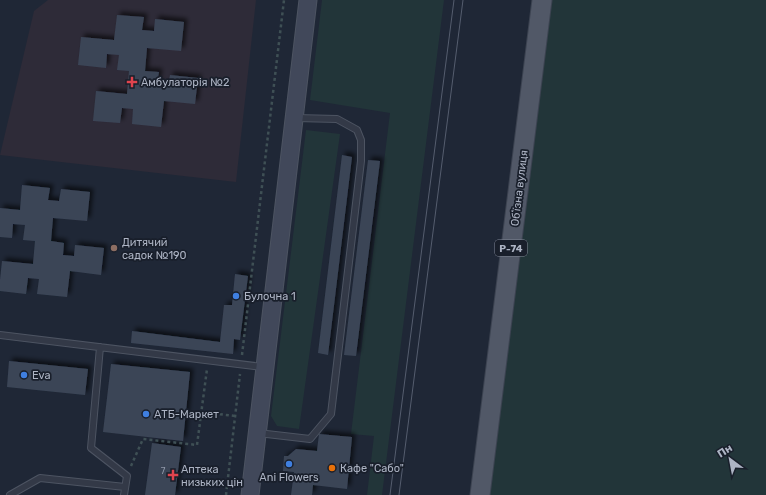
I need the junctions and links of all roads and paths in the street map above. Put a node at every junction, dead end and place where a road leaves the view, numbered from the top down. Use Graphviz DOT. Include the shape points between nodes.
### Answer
graph roads {
  1 [pos="284,0"];
  2 [pos="308,0"];
  3 [pos="542,0"];
  4 [pos="294,118"];
  5 [pos="0,335"];
  6 [pos="100,347"];
  7 [pos="208,360"];
  8 [pos="241,364"];
  9 [pos="265,368"];
  10 [pos="202,412"];
  11 [pos="235,416"];
  12 [pos="257,433"];
  13 [pos="127,476"];
  14 [pos="125,487"];
  15 [pos="10,495"];
  16 [pos="124,495"];
  17 [pos="226,495"];
  18 [pos="250,495"];
  19 [pos="480,495"];
  1 -- 8 [label="path"];
  2 -- 4 [label="street"];
  3 -- 19 [label="main road, Обʼїзна вулиця / Р-74"];
  4 -- 9 [label="street"];
  4 -- 12 [label="lane" via="338,119 357,130 361,140 361,162 331,414 310,439"];
  5 -- 6 [label="lane"];
  6 -- 7 [label="lane"];
  6 -- 13 [label="lane" via="91,448"];
  7 -- 8 [label="lane"];
  7 -- 10 [label="path"];
  8 -- 9 [label="lane"];
  8 -- 11 [label="path"];
  9 -- 12 [label="street"];
  10 -- 11 [label="path"];
  10 -- 13 [label="path" via="197,445 143,439"];
  11 -- 17 [label="path"];
  12 -- 18 [label="street"];
  13 -- 14 [label="lane"];
  14 -- 15 [label="lane" via="40,478"];
  14 -- 16 [label="lane"];
}
